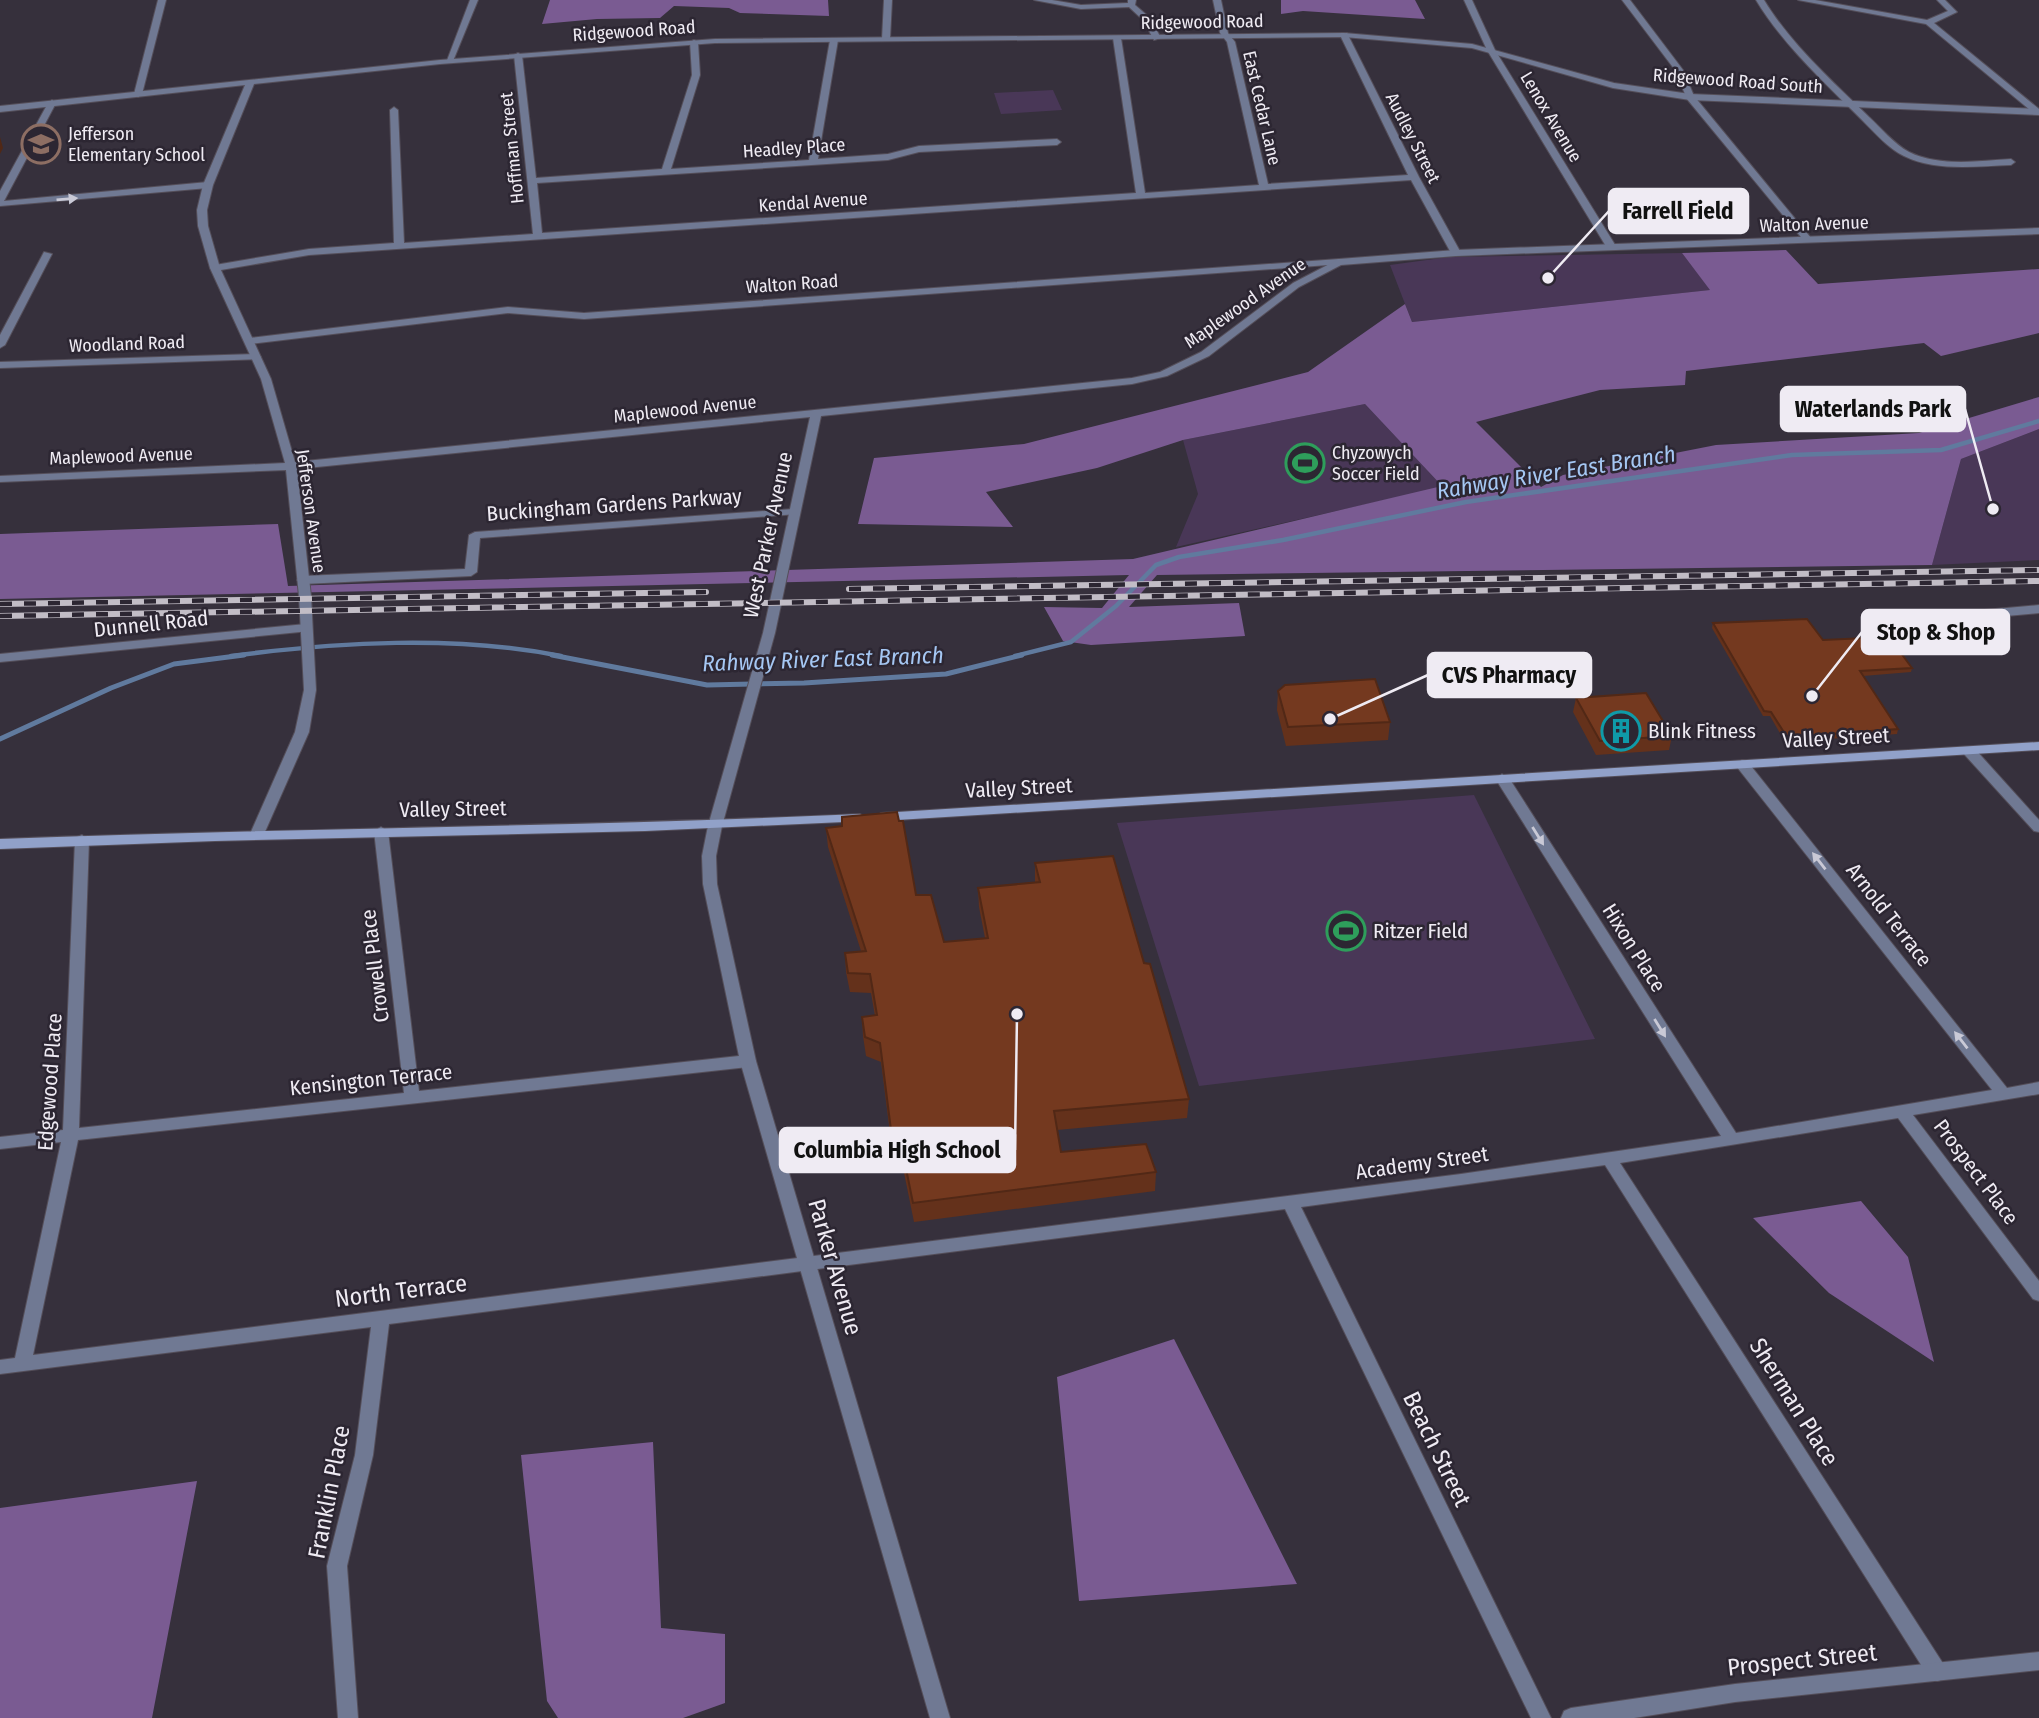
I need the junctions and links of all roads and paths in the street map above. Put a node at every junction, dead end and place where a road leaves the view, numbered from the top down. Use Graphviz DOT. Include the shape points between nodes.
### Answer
graph roads {
  1 [pos="162,0"];
  2 [pos="474,0"];
  3 [pos="888,0"];
  4 [pos="1038,0"];
  5 [pos="1217,0"];
  6 [pos="1468,0"];
  7 [pos="1626,0"];
  8 [pos="1759,0"];
  9 [pos="1802,0"];
  10 [pos="1941,0"];
  11 [pos="1132,2"];
  12 [pos="1928,22"];
  13 [pos="1344,36"];
  14 [pos="1227,37"];
  15 [pos="1273,37"];
  16 [pos="1117,38"];
  17 [pos="1157,38"];
  18 [pos="834,40"];
  19 [pos="886,40"];
  20 [pos="694,42"];
  21 [pos="1492,50"];
  22 [pos="518,55"];
  23 [pos="449,61"];
  24 [pos="251,81"];
  25 [pos="138,93"];
  26 [pos="1690,97"];
  27 [pos="52,103"];
  28 [pos="1851,104"];
  29 [pos="0,109"];
  30 [pos="394,110"];
  31 [pos="2039,112"];
  32 [pos="1057,142"];
  33 [pos="813,162"];
  34 [pos="2011,162"];
  35 [pos="666,172"];
  36 [pos="1414,177"];
  37 [pos="531,180"];
  38 [pos="208,185"];
  39 [pos="1264,187"];
  40 [pos="1141,195"];
  41 [pos="0,201"];
  42 [pos="2039,231"];
  43 [pos="538,237"];
  44 [pos="1808,240"];
  45 [pos="399,246"];
  46 [pos="1612,248"];
  47 [pos="1456,253"];
  48 [pos="47,254"];
  49 [pos="1339,262"];
  50 [pos="215,268"];
  51 [pos="249,341"];
  52 [pos="0,345"];
  53 [pos="256,357"];
  54 [pos="0,365"];
  55 [pos="816,414"];
  56 [pos="290,466"];
  57 [pos="0,479"];
  58 [pos="793,512"];
  59 [pos="303,580"];
  60 [pos="2039,609"];
  61 [pos="1973,615"];
  62 [pos="306,628"];
  63 [pos="0,659"];
  64 [pos="2039,746"];
  65 [pos="1969,751"];
  66 [pos="1742,764"];
  67 [pos="1502,778"];
  68 [pos="715,826"];
  69 [pos="2039,828"];
  70 [pos="381,831"];
  71 [pos="257,834"];
  72 [pos="82,840"];
  73 [pos="0,844"];
  74 [pos="748,1061"];
  75 [pos="2039,1088"];
  76 [pos="2003,1093"];
  77 [pos="412,1097"];
  78 [pos="1902,1112"];
  79 [pos="71,1135"];
  80 [pos="1731,1140"];
  81 [pos="0,1143"];
  82 [pos="1609,1158"];
  83 [pos="1290,1202"];
  84 [pos="809,1263"];
  85 [pos="2039,1294"];
  86 [pos="381,1318"];
  87 [pos="22,1365"];
  88 [pos="0,1367"];
  89 [pos="2039,1661"];
  90 [pos="1937,1672"];
  91 [pos="348,1718"];
  92 [pos="940,1718"];
  93 [pos="1541,1718"];
  94 [pos="1572,1718"];
  1 -- 25 [label="street"];
  2 -- 23 [label="street"];
  3 -- 19 [label="street"];
  4 -- 11 [label="street" via="1081,7"];
  5 -- 14 [label="street, East Cedar Lane"];
  6 -- 21 [label="street, Lenox Avenue"];
  7 -- 26 [label="street" via="1679,70"];
  8 -- 28 [label="street"];
  9 -- 12 [label="street"];
  10 -- 12 [label="street" via="1953,12"];
  11 -- 17 [label="street"];
  12 -- 31 [label="street"];
  13 -- 15 [label="street, Ridgewood Road South"];
  13 -- 21 [label="street, Ridgewood Road South" via="1413,38"];
  13 -- 36 [label="street, Audley Street"];
  14 -- 15 [label="street, Ridgewood Road"];
  14 -- 17 [label="street, Ridgewood Road"];
  14 -- 39 [label="street, East Cedar Lane"];
  16 -- 17 [label="street, Ridgewood Road"];
  16 -- 19 [label="street, Ridgewood Road"];
  16 -- 40 [label="street"];
  18 -- 19 [label="street, Ridgewood Road"];
  18 -- 20 [label="street, Ridgewood Road"];
  18 -- 33 [label="street"];
  20 -- 22 [label="street, Ridgewood Road"];
  20 -- 35 [label="street" via="696,75"];
  21 -- 26 [label="street, Ridgewood Road South" via="1613,85"];
  21 -- 46 [label="street, Lenox Avenue"];
  22 -- 23 [label="street, Ridgewood Road"];
  22 -- 37 [label="street, Hoffman Street"];
  23 -- 24 [label="street, Ridgewood Road"];
  24 -- 25 [label="street, Ridgewood Road"];
  24 -- 38 [label="street, Jefferson Avenue"];
  25 -- 27 [label="street, Ridgewood Road"];
  26 -- 28 [label="street, Ridgewood Road South"];
  26 -- 44 [label="street"];
  27 -- 29 [label="street, Ridgewood Road"];
  27 -- 41 [label="street"];
  28 -- 31 [label="street, Ridgewood Road South"];
  28 -- 34 [label="street" via="1902,153 1915,158 1954,164"];
  30 -- 45 [label="street"];
  32 -- 33 [label="street, Headley Place" via="919,149 888,157"];
  33 -- 35 [label="street, Headley Place"];
  35 -- 37 [label="street, Headley Place"];
  36 -- 39 [label="street, Kendal Avenue"];
  36 -- 47 [label="street, Audley Street"];
  37 -- 43 [label="street, Hoffman Street"];
  41 -- 38 [label="street, one-way"];
  38 -- 50 [label="street, Jefferson Avenue" via="203,226"];
  39 -- 40 [label="street, Kendal Avenue"];
  40 -- 43 [label="street, Kendal Avenue"];
  42 -- 44 [label="street, Walton Avenue"];
  43 -- 45 [label="street, Kendal Avenue"];
  44 -- 46 [label="street, Walton Avenue"];
  45 -- 50 [label="street, Kendal Avenue" via="309,252"];
  46 -- 47 [label="street, Walton Avenue"];
  47 -- 49 [label="street, Walton Avenue"];
  48 -- 52 [label="street"];
  49 -- 51 [label="street, Walton Road" via="584,316 508,310"];
  49 -- 55 [label="street, Maplewood Avenue" via="1296,285 1205,354 1163,374"];
  50 -- 51 [label="street, Jefferson Avenue"];
  51 -- 53 [label="street, Jefferson Avenue"];
  53 -- 54 [label="street, Woodland Road"];
  53 -- 56 [label="street, Jefferson Avenue"];
  55 -- 56 [label="street, Maplewood Avenue"];
  55 -- 58 [label="street, West Parker Avenue"];
  56 -- 57 [label="street, Maplewood Avenue"];
  56 -- 59 [label="street, Jefferson Avenue"];
  58 -- 59 [label="street, Buckingham Gardens Parkway" via="475,535 471,572"];
  58 -- 68 [label="street, West Parker Avenue" via="757,676"];
  59 -- 62 [label="street, Jefferson Avenue"];
  60 -- 61 [label="street"];
  62 -- 63 [label="street, Dunnell Road"];
  62 -- 71 [label="street, Jefferson Avenue" via="308,714"];
  64 -- 65 [label="main road, Valley Street"];
  65 -- 66 [label="main road, Valley Street"];
  65 -- 69 [label="street"];
  66 -- 67 [label="main road, Valley Street"];
  76 -- 66 [label="street, Arnold Terrace, one-way"];
  67 -- 68 [label="main road, Valley Street"];
  67 -- 80 [label="street, Hixon Place, one-way"];
  68 -- 70 [label="main road, Valley Street"];
  68 -- 74 [label="street, Parker Avenue" via="710,884"];
  70 -- 71 [label="main road, Valley Street"];
  70 -- 77 [label="street, Crowell Place"];
  71 -- 72 [label="main road, Valley Street"];
  72 -- 73 [label="main road, Valley Street"];
  72 -- 79 [label="street, Edgewood Place"];
  74 -- 77 [label="street, Kensington Terrace"];
  74 -- 84 [label="street, Parker Avenue"];
  75 -- 76 [label="street, Academy Street"];
  76 -- 78 [label="street, Academy Street"];
  77 -- 79 [label="street, Kensington Terrace"];
  78 -- 80 [label="street, Academy Street"];
  78 -- 85 [label="street, Prospect Place"];
  79 -- 81 [label="street, Kensington Terrace"];
  79 -- 87 [label="street, Edgewood Place"];
  80 -- 82 [label="street, Academy Street"];
  82 -- 83 [label="street, Academy Street"];
  82 -- 90 [label="street, Sherman Place"];
  83 -- 84 [label="street, Academy Street"];
  83 -- 93 [label="street, Beach Street"];
  84 -- 86 [label="street, North Terrace"];
  84 -- 92 [label="street, Parker Avenue"];
  86 -- 87 [label="street, North Terrace"];
  86 -- 91 [label="street, Franklin Place" via="364,1455 337,1566"];
  87 -- 88 [label="street, North Terrace"];
  89 -- 90 [label="street, Prospect Street"];
  90 -- 94 [label="street, Prospect Street" via="1735,1693"];
}
